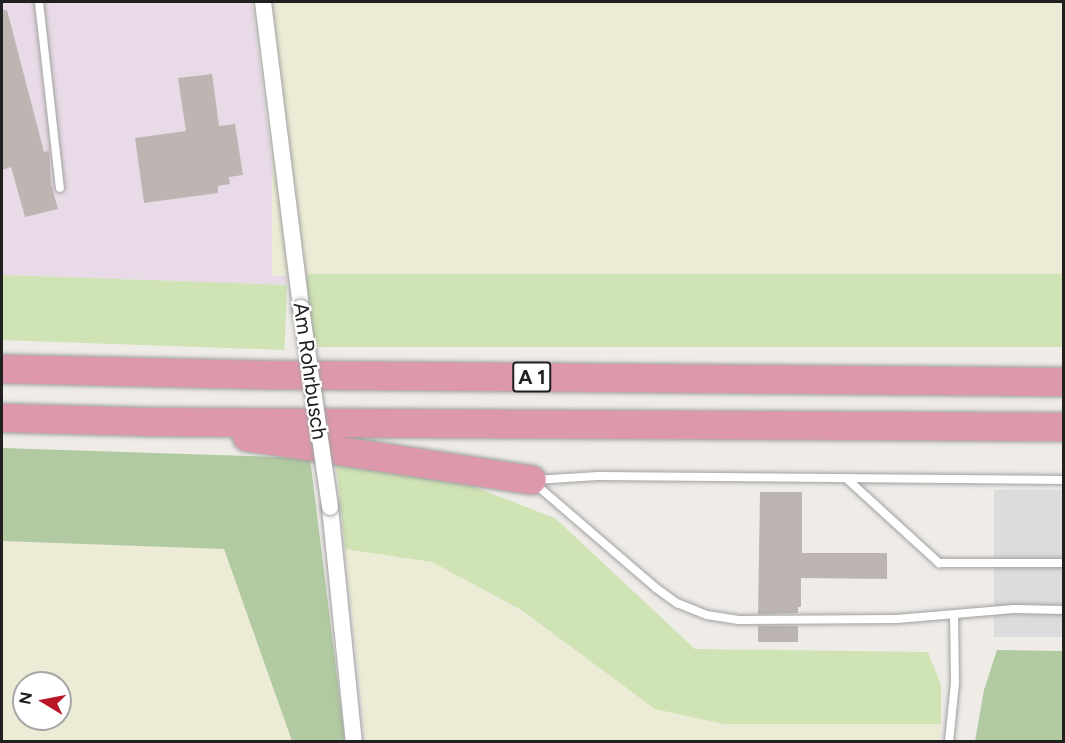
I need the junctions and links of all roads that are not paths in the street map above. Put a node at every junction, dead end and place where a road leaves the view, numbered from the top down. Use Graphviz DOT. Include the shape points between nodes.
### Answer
graph roads {
  1 [pos="39,2"];
  2 [pos="263,2"];
  3 [pos="60,188"];
  4 [pos="2,369"];
  5 [pos="1064,382"];
  6 [pos="2,418"];
  7 [pos="150,422"];
  8 [pos="1064,427"];
  9 [pos="847,479"];
  10 [pos="532,480"];
  11 [pos="1064,480"];
  12 [pos="1064,563"];
  13 [pos="1064,610"];
  14 [pos="954,615"];
  15 [pos="354,741"];
  16 [pos="949,741"];
  1 -- 3 [label="lane"];
  2 -- 15 [label="street, Am Rohrbusch, bridge" via="330,507"];
  4 -- 5 [label="highway, A 1"];
  6 -- 7 [label="highway, A 1"];
  7 -- 8 [label="highway, A 1"];
  7 -- 10 [label="highway"];
  9 -- 10 [label="lane" via="598,476"];
  9 -- 11 [label="lane"];
  9 -- 12 [label="lane" via="939,563"];
  10 -- 14 [label="lane" via="656,588 707,615 739,620"];
  13 -- 14 [label="lane" via="1014,609"];
  14 -- 16 [label="lane" via="955,683"];
}
